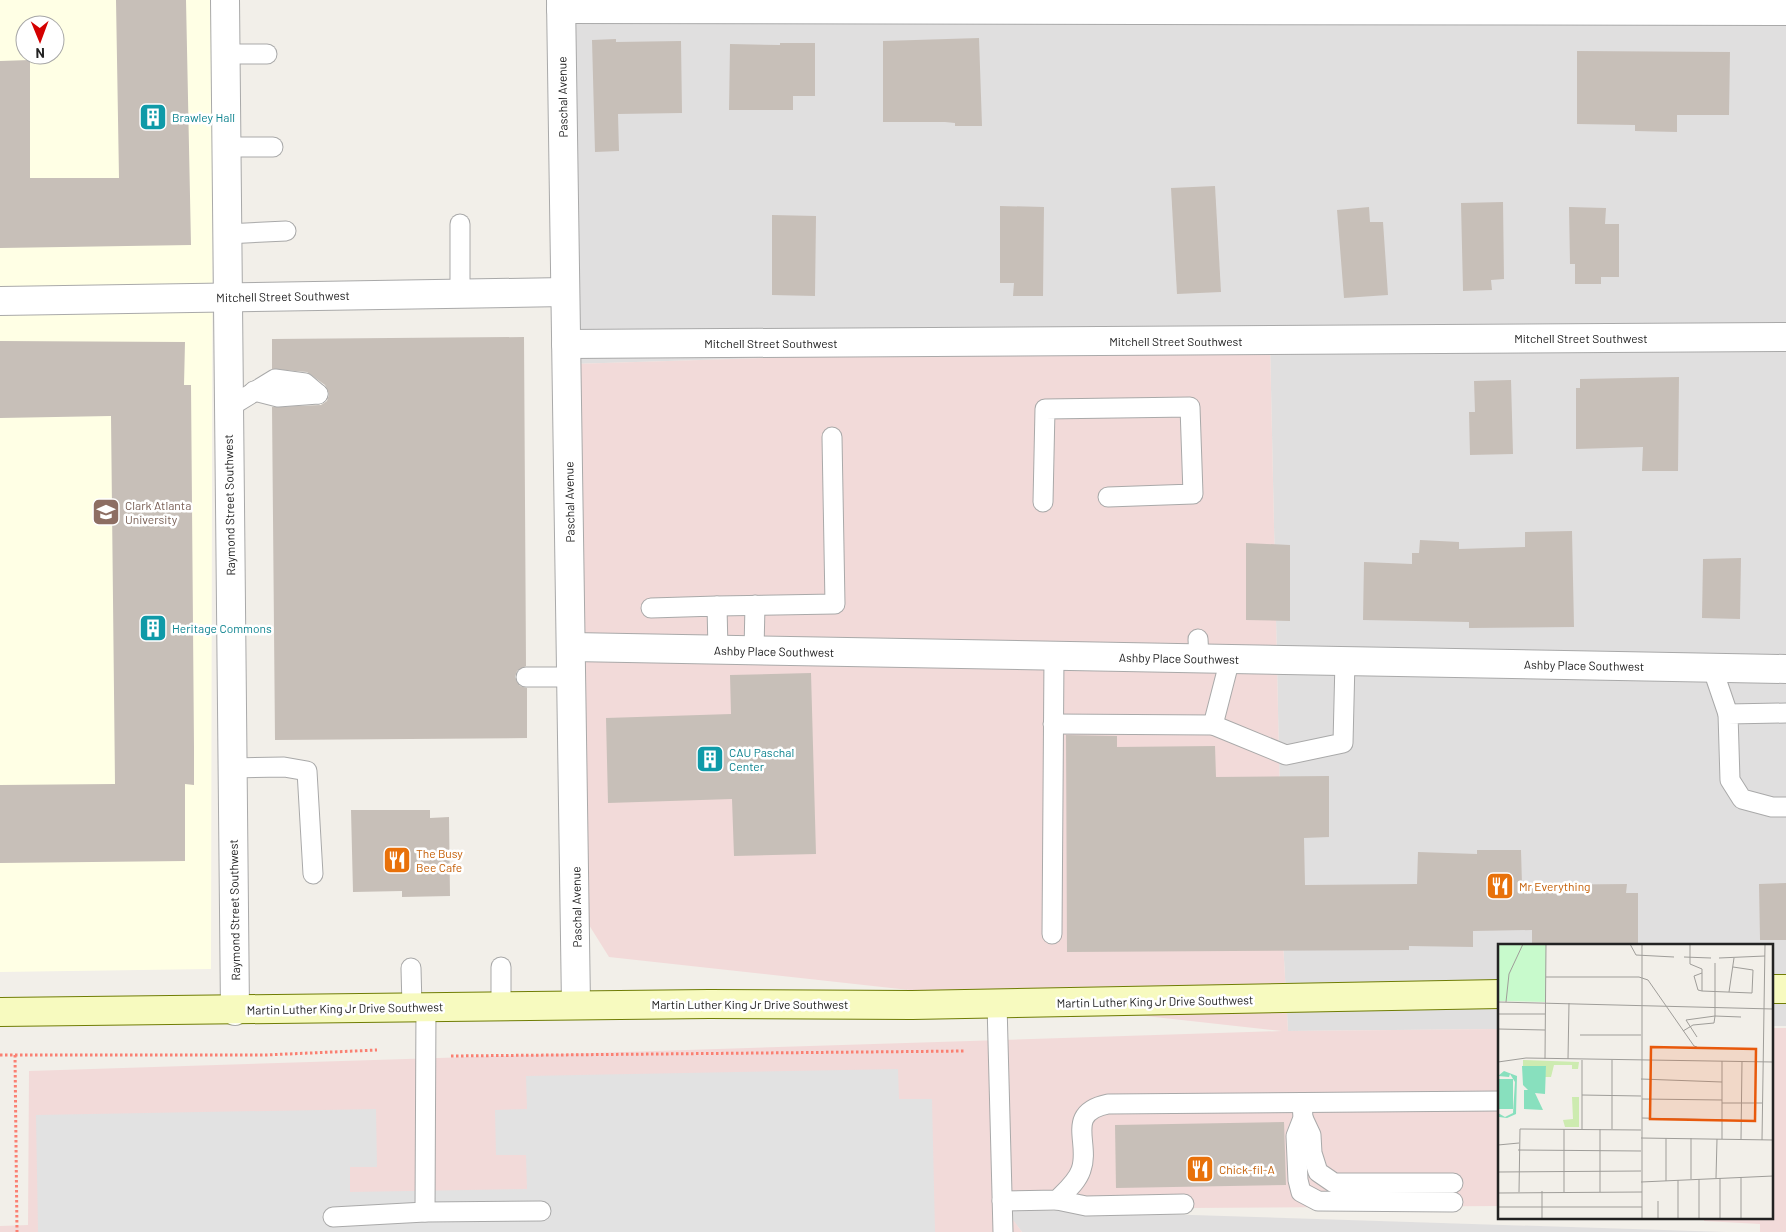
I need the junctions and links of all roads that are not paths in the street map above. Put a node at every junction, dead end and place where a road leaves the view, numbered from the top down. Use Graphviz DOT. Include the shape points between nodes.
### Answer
graph roads {
  1 [pos="225,0"];
  2 [pos="561,4"];
  3 [pos="1786,11"];
  4 [pos="226,54"];
  5 [pos="267,54"];
  6 [pos="226,147"];
  7 [pos="273,147"];
  8 [pos="460,224"];
  9 [pos="286,231"];
  10 [pos="226,234"];
  11 [pos="565,292"];
  12 [pos="460,293"];
  13 [pos="227,297"];
  14 [pos="0,300"];
  15 [pos="1786,337"];
  16 [pos="566,344"];
  17 [pos="254,391"];
  18 [pos="228,408"];
  19 [pos="832,437"];
  20 [pos="1108,498"];
  21 [pos="1043,502"];
  22 [pos="755,605"];
  23 [pos="717,606"];
  24 [pos="651,608"];
  25 [pos="572,647"];
  26 [pos="718,650"];
  27 [pos="754,650"];
  28 [pos="1054,656"];
  29 [pos="1230,659"];
  30 [pos="1345,661"];
  31 [pos="1712,667"];
  32 [pos="1786,669"];
  33 [pos="526,677"];
  34 [pos="572,677"];
  35 [pos="1786,713"];
  36 [pos="1728,714"];
  37 [pos="1054,724"];
  38 [pos="1213,725"];
  39 [pos="232,768"];
  40 [pos="1786,807"];
  41 [pos="313,874"];
  42 [pos="1052,934"];
  43 [pos="500,966"];
  44 [pos="411,968"];
  45 [pos="1498,994"];
  46 [pos="997,1004"];
  47 [pos="576,1005"];
  48 [pos="419,1006"];
  49 [pos="501,1006"];
  50 [pos="235,1011"];
  51 [pos="0,1012"];
  52 [pos="1498,1101"];
  53 [pos="1302,1110"];
  54 [pos="1453,1183"];
  55 [pos="1058,1200"];
  56 [pos="1002,1201"];
  57 [pos="1453,1202"];
  58 [pos="1184,1204"];
  59 [pos="541,1211"];
  60 [pos="425,1212"];
  61 [pos="333,1217"];
  62 [pos="1003,1232"];
  1 -- 4 [label="street, Raymond Street Southwest"];
  2 -- 3 [label="street"];
  2 -- 11 [label="street, Paschal Avenue"];
  4 -- 5 [label="lane"];
  4 -- 6 [label="street, Raymond Street Southwest"];
  6 -- 7 [label="lane"];
  6 -- 10 [label="street, Raymond Street Southwest"];
  8 -- 12 [label="lane"];
  9 -- 10 [label="lane"];
  10 -- 13 [label="street, Raymond Street Southwest"];
  11 -- 12 [label="street, Mitchell Street Southwest"];
  11 -- 16 [label="street, Paschal Avenue"];
  12 -- 13 [label="street, Mitchell Street Southwest"];
  13 -- 14 [label="street, Mitchell Street Southwest"];
  13 -- 18 [label="street, Raymond Street Southwest"];
  15 -- 16 [label="street, Mitchell Street Southwest"];
  16 -- 25 [label="street, Paschal Avenue"];
  17 -- 18 [label="lane"];
  18 -- 39 [label="street, Raymond Street Southwest"];
  19 -- 22 [label="lane" via="835,604"];
  20 -- 21 [label="lane" via="1193,494 1190,407 1045,409"];
  22 -- 23 [label="lane"];
  22 -- 27 [label="lane"];
  23 -- 24 [label="lane"];
  23 -- 26 [label="lane"];
  25 -- 26 [label="street, Ashby Place Southwest"];
  25 -- 34 [label="street, Paschal Avenue"];
  26 -- 27 [label="street, Ashby Place Southwest"];
  27 -- 28 [label="street, Ashby Place Southwest"];
  28 -- 29 [label="street, Ashby Place Southwest" via="1112,650 1199,648"];
  28 -- 37 [label="lane"];
  29 -- 30 [label="street, Ashby Place Southwest"];
  29 -- 38 [label="lane"];
  30 -- 31 [label="street, Ashby Place Southwest"];
  30 -- 38 [label="lane" via="1343,743 1286,755"];
  31 -- 32 [label="street, Ashby Place Southwest"];
  31 -- 36 [label="lane"];
  33 -- 34 [label="lane"];
  34 -- 47 [label="street, Paschal Avenue"];
  35 -- 36 [label="lane"];
  36 -- 40 [label="lane" via="1730,780 1742,799 1772,807"];
  37 -- 38 [label="lane"];
  37 -- 42 [label="lane"];
  39 -- 41 [label="lane" via="284,767 307,771"];
  39 -- 50 [label="street, Raymond Street Southwest"];
  43 -- 49 [label="lane"];
  44 -- 48 [label="lane"];
  45 -- 46 [label="main road, Martin Luther King Jr Drive Southwest"];
  46 -- 47 [label="main road, Martin Luther King Jr Drive Southwest"];
  46 -- 56 [label="lane"];
  47 -- 49 [label="main road, Martin Luther King Jr Drive Southwest"];
  48 -- 49 [label="main road, Martin Luther King Jr Drive Southwest"];
  48 -- 50 [label="main road, Martin Luther King Jr Drive Southwest"];
  48 -- 60 [label="lane"];
  50 -- 51 [label="main road, Martin Luther King Jr Drive Southwest"];
  52 -- 53 [label="lane"];
  53 -- 54 [label="lane" via="1318,1172 1334,1183"];
  53 -- 55 [label="lane" via="1108,1104 1094,1107 1082,1121 1082,1169"];
  53 -- 57 [label="lane" via="1296,1136 1301,1192 1318,1201"];
  55 -- 56 [label="lane"];
  55 -- 58 [label="lane" via="1086,1206"];
  56 -- 62 [label="lane"];
  59 -- 60 [label="lane"];
  60 -- 61 [label="lane"];
}
